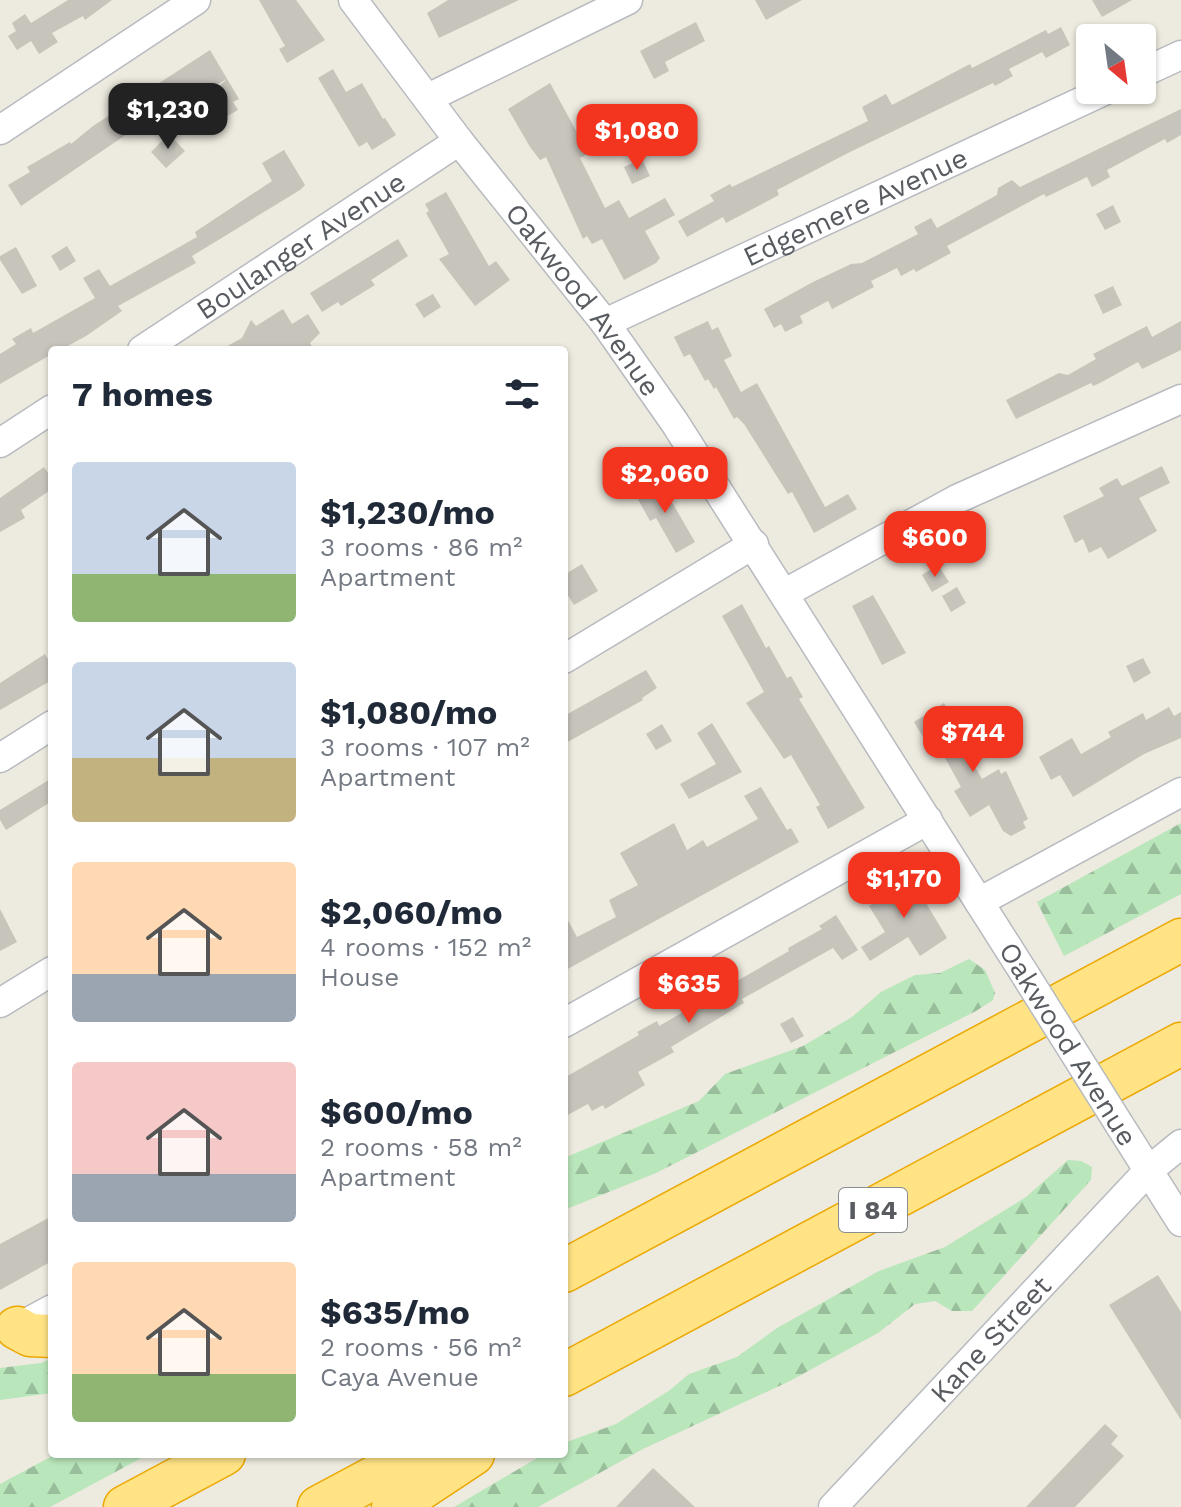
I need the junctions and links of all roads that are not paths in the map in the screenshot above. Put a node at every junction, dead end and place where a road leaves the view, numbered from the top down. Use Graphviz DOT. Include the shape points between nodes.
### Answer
graph roads {
  1 [pos="196,0"];
  2 [pos="353,0"];
  3 [pos="628,0"];
  4 [pos="1181,55"];
  5 [pos="1156,67"];
  6 [pos="428,98"];
  7 [pos="1076,104"];
  8 [pos="0,130"];
  9 [pos="459,141"];
  10 [pos="605,323"];
  11 [pos="148,346"];
  12 [pos="1181,399"];
  13 [pos="48,412"];
  14 [pos="0,443"];
  15 [pos="754,544"];
  16 [pos="785,593"];
  17 [pos="568,657"];
  18 [pos="48,728"];
  19 [pos="0,758"];
  20 [pos="1181,792"];
  21 [pos="928,820"];
  22 [pos="979,902"];
  23 [pos="1181,940"];
  24 [pos="48,973"];
  25 [pos="0,1003"];
  26 [pos="568,1021"];
  27 [pos="1181,1044"];
  28 [pos="1181,1144"];
  29 [pos="762,1165"];
  30 [pos="1148,1171"];
  31 [pos="1181,1222"];
  32 [pos="568,1236"];
  33 [pos="568,1269"];
  34 [pos="652,1328"];
  35 [pos="568,1373"];
  36 [pos="568,1395"];
  37 [pos="217,1458"];
  38 [pos="411,1458"];
  39 [pos="467,1458"];
  40 [pos="125,1507"];
  41 [pos="319,1507"];
  42 [pos="393,1507"];
  43 [pos="833,1507"];
  1 -- 8 [label="street"];
  2 -- 6 [label="street, Oakwood Avenue"];
  3 -- 6 [label="street"];
  4 -- 5 [label="street"];
  6 -- 9 [label="street, Oakwood Avenue"];
  7 -- 10 [label="street, Edgemere Avenue"];
  9 -- 10 [label="street, Oakwood Avenue"];
  9 -- 11 [label="street, Boulanger Avenue"];
  10 -- 15 [label="street, Oakwood Avenue"];
  12 -- 16 [label="street" via="957,499"];
  13 -- 14 [label="street"];
  15 -- 16 [label="street, Oakwood Avenue"];
  15 -- 17 [label="street"];
  16 -- 21 [label="street, Oakwood Avenue"];
  18 -- 19 [label="street"];
  20 -- 22 [label="street"];
  21 -- 22 [label="street, Oakwood Avenue"];
  21 -- 26 [label="street"];
  22 -- 30 [label="street, Oakwood Avenue, bridge"];
  23 -- 29 [label="highway"];
  24 -- 25 [label="street"];
  27 -- 34 [label="highway, I 84"];
  28 -- 30 [label="street, Kane Street"];
  29 -- 32 [label="highway" via="677,1190"];
  29 -- 33 [label="highway"];
  30 -- 31 [label="street, Oakwood Avenue"];
  30 -- 43 [label="street, Kane Street"];
  34 -- 35 [label="highway, I 84"];
  34 -- 36 [label="highway"];
  37 -- 40 [label="highway"];
  38 -- 41 [label="highway"];
  39 -- 42 [label="highway"];
}
